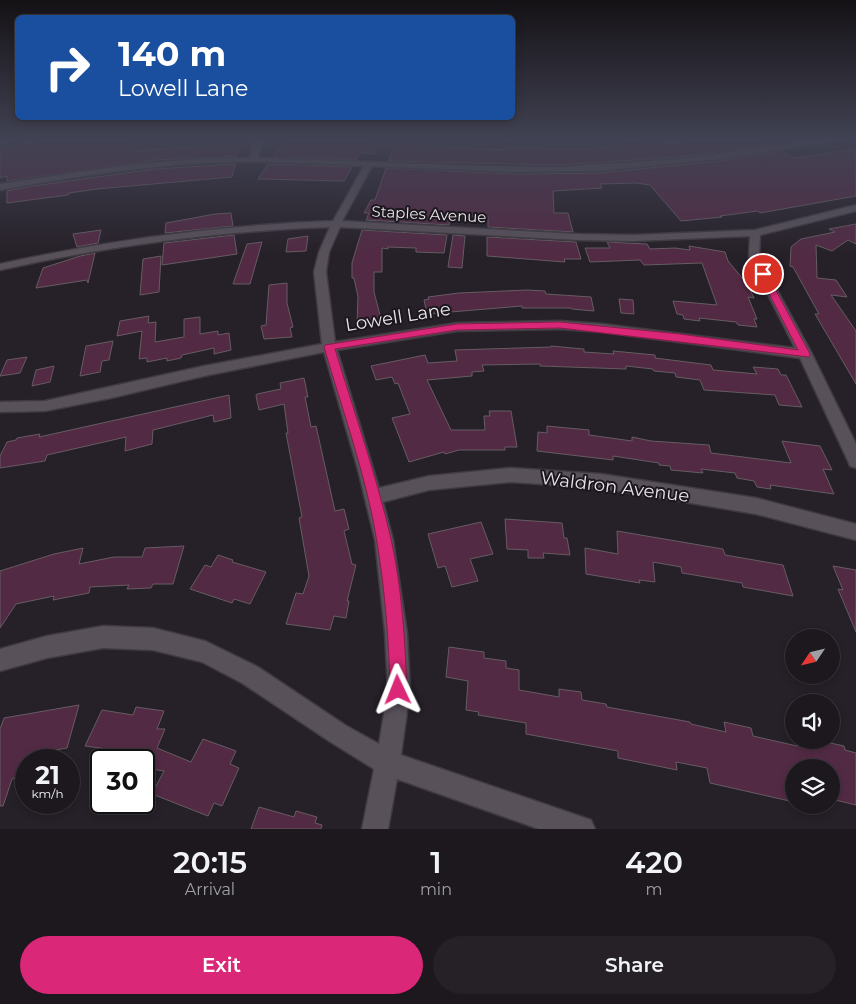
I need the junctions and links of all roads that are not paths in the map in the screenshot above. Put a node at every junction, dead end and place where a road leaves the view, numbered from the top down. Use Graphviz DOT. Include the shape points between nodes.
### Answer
graph roads {
  1 [pos="54,178"];
  2 [pos="362,178"];
  3 [pos="0,187"];
  4 [pos="856,208"];
  5 [pos="336,224"];
  6 [pos="755,233"];
  7 [pos="0,267"];
  8 [pos="329,347"];
  9 [pos="805,354"];
  10 [pos="0,407"];
  11 [pos="856,461"];
  12 [pos="373,497"];
  13 [pos="856,532"];
  14 [pos="0,660"];
  15 [pos="388,763"];
  16 [pos="375,829"];
  17 [pos="582,829"];
  1 -- 3 [label="street"];
  2 -- 5 [label="street"];
  4 -- 6 [label="street, Staples Avenue"];
  5 -- 6 [label="street, Staples Avenue" via="578,237"];
  5 -- 7 [label="street, Staples Avenue" via="271,226 188,235 59,254"];
  5 -- 8 [label="street" via="324,252 320,272"];
  6 -- 9 [label="street" via="754,257"];
  8 -- 9 [label="street, Lowell Lane" via="457,327 560,325"];
  8 -- 10 [label="street, Lowell Lane" via="45,406"];
  8 -- 12 [label="street"];
  9 -- 11 [label="street"];
  12 -- 13 [label="street, Waldron Avenue" via="429,482 511,476 601,481 756,506"];
  12 -- 15 [label="street" via="384,540 396,633 398,690"];
  14 -- 15 [label="street" via="103,637 175,644 205,652 250,675"];
  15 -- 16 [label="street"];
  15 -- 17 [label="street"];
}
